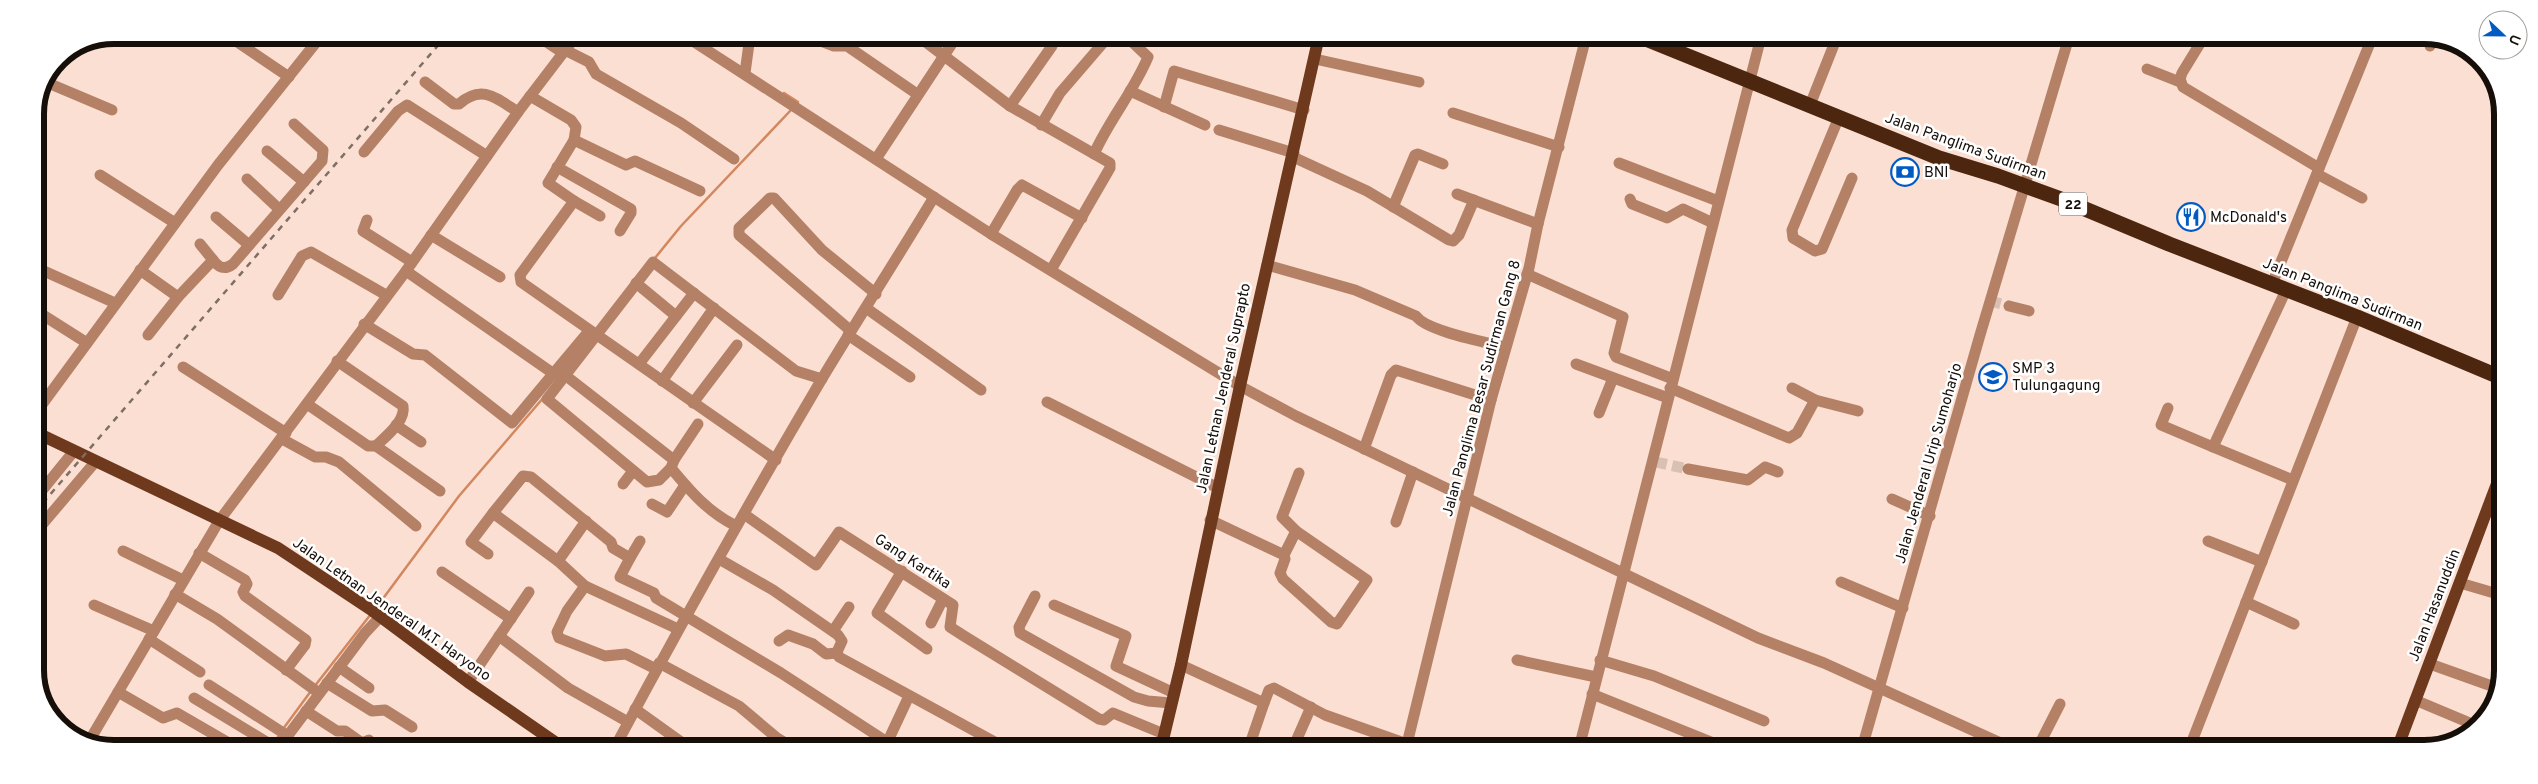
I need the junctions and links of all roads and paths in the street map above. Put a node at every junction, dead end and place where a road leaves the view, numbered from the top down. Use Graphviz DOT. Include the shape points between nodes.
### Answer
graph roads {
  1 [pos="240,44"];
  2 [pos="315,44"];
  3 [pos="550,44"];
  4 [pos="570,44"];
  5 [pos="699,44"];
  6 [pos="749,44"];
  7 [pos="829,44"];
  8 [pos="928,44"];
  9 [pos="952,44"];
  10 [pos="1052,44"];
  11 [pos="1102,44"];
  12 [pos="1134,44"];
  13 [pos="1318,44"];
  14 [pos="1584,44"];
  15 [pos="1658,44"];
  16 [pos="1759,44"];
  17 [pos="1834,44"];
  18 [pos="2067,44"];
  19 [pos="2200,44"];
  20 [pos="2370,44"];
  21 [pos="564,52"];
  22 [pos="944,56"];
  23 [pos="1315,59"];
  24 [pos="2147,69"];
  25 [pos="745,70"];
  26 [pos="289,77"];
  27 [pos="1750,81"];
  28 [pos="425,82"];
  29 [pos="1419,82"];
  30 [pos="2180,82"];
  31 [pos="50,84"];
  32 [pos="1130,91"];
  33 [pos="918,94"];
  34 [pos="530,96"];
  35 [pos="1810,105"];
  36 [pos="1010,106"];
  37 [pos="1164,107"];
  38 [pos="112,110"];
  39 [pos="1304,110"];
  40 [pos="518,112"];
  41 [pos="1453,113"];
  42 [pos="1839,116"];
  43 [pos="294,124"];
  44 [pos="1041,125"];
  45 [pos="1205,125"];
  46 [pos="1219,130"];
  47 [pos="574,140"];
  48 [pos="1559,147"];
  49 [pos="267,151"];
  50 [pos="364,152"];
  51 [pos="1094,154"];
  52 [pos="1294,155"];
  53 [pos="488,156"];
  54 [pos="734,159"];
  55 [pos="876,159"];
  56 [pos="1619,163"];
  57 [pos="1443,164"];
  58 [pos="557,167"];
  59 [pos="2318,171"];
  60 [pos="100,175"];
  61 [pos="1852,178"];
  62 [pos="247,179"];
  63 [pos="304,182"];
  64 [pos="2025,186"];
  65 [pos="700,191"];
  66 [pos="1457,194"];
  67 [pos="934,197"];
  68 [pos="2362,198"];
  69 [pos="1630,199"];
  70 [pos="1474,200"];
  71 [pos="574,201"];
  72 [pos="1718,201"];
  73 [pos="1392,207"];
  74 [pos="279,209"];
  75 [pos="216,216"];
  76 [pos="600,216"];
  77 [pos="1082,218"];
  78 [pos="367,220"];
  79 [pos="175,223"];
  80 [pos="1713,223"];
  81 [pos="1538,224"];
  82 [pos="620,231"];
  83 [pos="991,234"];
  84 [pos="431,235"];
  85 [pos="200,244"];
  86 [pos="249,245"];
  87 [pos="212,260"];
  88 [pos="1268,265"];
  89 [pos="409,266"];
  90 [pos="140,270"];
  91 [pos="1051,270"];
  92 [pos="44,271"];
  93 [pos="1527,274"];
  94 [pos="500,277"];
  95 [pos="636,283"];
  96 [pos="2272,284"];
  97 [pos="2286,290"];
  98 [pos="694,293"];
  99 [pos="876,294"];
  100 [pos="386,295"];
  101 [pos="278,296"];
  102 [pos="178,297"];
  103 [pos="116,303"];
  104 [pos="2009,306"];
  105 [pos="714,308"];
  106 [pos="866,308"];
  107 [pos="2029,312"];
  108 [pos="44,316"];
  109 [pos="676,316"];
  110 [pos="2357,317"];
  111 [pos="364,324"];
  112 [pos="593,333"];
  113 [pos="849,333"];
  114 [pos="148,335"];
  115 [pos="87,342"];
  116 [pos="738,345"];
  117 [pos="1505,348"];
  118 [pos="337,361"];
  119 [pos="640,364"];
  120 [pos="1576,364"];
  121 [pos="183,367"];
  122 [pos="560,373"];
  123 [pos="2494,375"];
  124 [pos="910,377"];
  125 [pos="1612,378"];
  126 [pos="822,379"];
  127 [pos="662,381"];
  128 [pos="1240,386"];
  129 [pos="1670,388"];
  130 [pos="1792,388"];
  131 [pos="981,390"];
  132 [pos="1491,400"];
  133 [pos="1815,400"];
  134 [pos="44,402"];
  135 [pos="1047,402"];
  136 [pos="693,403"];
  137 [pos="308,404"];
  138 [pos="2168,408"];
  139 [pos="1858,411"];
  140 [pos="1599,413"];
  141 [pos="698,424"];
  142 [pos="396,425"];
  143 [pos="284,436"];
  144 [pos="44,437"];
  145 [pos="421,442"];
  146 [pos="376,446"];
  147 [pos="2213,447"];
  148 [pos="1364,449"];
  149 [pos="74,452"];
  150 [pos="776,460"];
  151 [pos="96,461"];
  152 [pos="672,464"];
  153 [pos="1688,468"];
  154 [pos="633,471"];
  155 [pos="1413,472"];
  156 [pos="1778,472"];
  157 [pos="1299,473"];
  158 [pos="2293,480"];
  159 [pos="623,484"];
  160 [pos="685,486"];
  161 [pos="44,488"];
  162 [pos="1218,488"];
  163 [pos="440,491"];
  164 [pos="2494,491"];
  165 [pos="1467,499"];
  166 [pos="1892,499"];
  167 [pos="652,504"];
  168 [pos="493,513"];
  169 [pos="744,514"];
  170 [pos="1930,516"];
  171 [pos="1210,520"];
  172 [pos="220,521"];
  173 [pos="586,521"];
  174 [pos="44,522"];
  175 [pos="1396,522"];
  176 [pos="416,526"];
  177 [pos="736,526"];
  178 [pos="1296,530"];
  179 [pos="640,541"];
  180 [pos="2208,541"];
  181 [pos="124,551"];
  182 [pos="199,553"];
  183 [pos="488,554"];
  184 [pos="1284,555"];
  185 [pos="630,558"];
  186 [pos="719,559"];
  187 [pos="558,561"];
  188 [pos="2262,562"];
  189 [pos="902,571"];
  190 [pos="442,572"];
  191 [pos="1623,575"];
  192 [pos="183,580"];
  193 [pos="1841,582"];
  194 [pos="2460,583"];
  195 [pos="585,586"];
  196 [pos="645,588"];
  197 [pos="529,592"];
  198 [pos="2494,593"];
  199 [pos="175,594"];
  200 [pos="1035,596"];
  201 [pos="943,599"];
  202 [pos="2246,602"];
  203 [pos="1054,604"];
  204 [pos="94,605"];
  205 [pos="849,607"];
  206 [pos="1903,608"];
  207 [pos="635,609"];
  208 [pos="376,614"];
  209 [pos="686,614"];
  210 [pos="511,619"];
  211 [pos="931,623"];
  212 [pos="2294,624"];
  213 [pos="678,629"];
  214 [pos="833,630"];
  215 [pos="151,635"];
  216 [pos="499,636"];
  217 [pos="779,641"];
  218 [pos="927,649"];
  219 [pos="837,653"];
  220 [pos="1517,660"];
  221 [pos="1600,660"];
  222 [pos="2430,664"];
  223 [pos="1181,665"];
  224 [pos="339,666"];
  225 [pos="657,666"];
  226 [pos="286,670"];
  227 [pos="200,672"];
  228 [pos="1596,677"];
  229 [pos="468,682"];
  230 [pos="327,683"];
  231 [pos="209,685"];
  232 [pos="2493,686"];
  233 [pos="369,688"];
  234 [pos="1880,688"];
  235 [pos="315,690"];
  236 [pos="118,692"];
  237 [pos="1592,694"];
  238 [pos="909,696"];
  239 [pos="194,698"];
  240 [pos="1173,698"];
  241 [pos="2415,700"];
  242 [pos="1264,703"];
  243 [pos="2060,704"];
  244 [pos="1310,707"];
  245 [pos="635,710"];
  246 [pos="306,711"];
  247 [pos="1764,721"];
  248 [pos="628,722"];
  249 [pos="2470,723"];
  250 [pos="412,727"];
  251 [pos="282,732"];
  252 [pos="1164,734"];
  253 [pos="92,737"];
  254 [pos="224,740"];
  255 [pos="262,740"];
  256 [pos="281,740"];
  257 [pos="358,740"];
  258 [pos="552,740"];
  259 [pos="619,740"];
  260 [pos="678,740"];
  261 [pos="780,740"];
  262 [pos="880,740"];
  263 [pos="889,740"];
  264 [pos="991,740"];
  265 [pos="1163,740"];
  266 [pos="1253,740"];
  267 [pos="1296,740"];
  268 [pos="1392,740"];
  269 [pos="1408,740"];
  270 [pos="1581,740"];
  271 [pos="1706,740"];
  272 [pos="1864,740"];
  273 [pos="1996,740"];
  274 [pos="2041,740"];
  275 [pos="2192,740"];
  276 [pos="2399,740"];
  1 -- 26 [label="street"];
  2 -- 26 [label="street"];
  3 -- 21 [label="street"];
  4 -- 21 [label="street"];
  5 -- 25 [label="street"];
  6 -- 25 [label="street"];
  7 -- 33 [label="street" via="847,46"];
  8 -- 22 [label="street"];
  9 -- 22 [label="street"];
  10 -- 36 [label="street"];
  11 -- 44 [label="street" via="1060,93"];
  12 -- 32 [label="street" via="1148,57"];
  13 -- 23 [label="main road, Jalan Letnan Jenderal Suprapto"];
  14 -- 48 [label="street, Jalan Panglima Besar Sudirman Gang 8"];
  15 -- 27 [label="highway, Jalan Panglima Sudirman / 22"];
  16 -- 27 [label="street"];
  17 -- 35 [label="street"];
  18 -- 64 [label="street, Jalan Jenderal Urip Sumoharjo"];
  19 -- 30 [label="street"];
  20 -- 59 [label="street"];
  21 -- 34 [label="street"];
  21 -- 54 [label="street" via="589,62 596,74 681,123"];
  22 -- 33 [label="street"];
  22 -- 36 [label="street"];
  23 -- 29 [label="street"];
  23 -- 39 [label="main road, Jalan Letnan Jenderal Suprapto"];
  24 -- 30 [label="street"];
  25 -- 55 [label="street"];
  26 -- 79 [label="street"];
  27 -- 35 [label="highway, Jalan Panglima Sudirman / 22"];
  27 -- 72 [label="street"];
  28 -- 40 [label="street" via="454,104 459,104 468,95 484,93"];
  30 -- 59 [label="street" via="2183,87"];
  31 -- 38 [label="street"];
  32 -- 37 [label="street"];
  32 -- 51 [label="street" via="1105,129"];
  33 -- 55 [label="street"];
  34 -- 40 [label="street"];
  34 -- 47 [label="street" via="574,123 577,132"];
  35 -- 42 [label="highway, Jalan Panglima Sudirman / 22"];
  36 -- 44 [label="street"];
  37 -- 39 [label="street" via="1174,71"];
  37 -- 45 [label="street"];
  39 -- 52 [label="main road, Jalan Letnan Jenderal Suprapto"];
  40 -- 53 [label="street"];
  41 -- 48 [label="street"];
  42 -- 61 [label="street" via="1792,230 1793,238 1815,251 1822,249"];
  42 -- 64 [label="highway, Jalan Panglima Sudirman / 22" via="1939,158"];
  43 -- 63 [label="street" via="324,153 322,161"];
  44 -- 51 [label="street"];
  46 -- 52 [label="street"];
  47 -- 58 [label="street"];
  47 -- 65 [label="street" via="626,165 635,161"];
  48 -- 81 [label="street, Jalan Panglima Besar Sudirman Gang 8"];
  49 -- 63 [label="street"];
  50 -- 53 [label="street" via="398,111 407,105"];
  51 -- 77 [label="street" via="1110,166"];
  52 -- 73 [label="street"];
  52 -- 88 [label="main road, Jalan Letnan Jenderal Suprapto"];
  53 -- 84 [label="street"];
  55 -- 67 [label="street"];
  56 -- 72 [label="street"];
  57 -- 73 [label="street" via="1415,155"];
  58 -- 71 [label="street" via="548,183"];
  58 -- 82 [label="street" via="631,209"];
  59 -- 68 [label="street"];
  59 -- 96 [label="street"];
  60 -- 79 [label="street"];
  62 -- 74 [label="street"];
  63 -- 74 [label="street"];
  64 -- 96 [label="highway, Jalan Panglima Sudirman / 22"];
  64 -- 170 [label="street, Jalan Jenderal Urip Sumoharjo"];
  66 -- 70 [label="street"];
  67 -- 83 [label="street"];
  67 -- 99 [label="street"];
  69 -- 80 [label="street" via="1632,204 1664,217 1683,210"];
  70 -- 73 [label="street" via="1459,235 1453,241"];
  70 -- 81 [label="street"];
  71 -- 76 [label="street"];
  71 -- 112 [label="street" via="518,278"];
  72 -- 80 [label="street"];
  74 -- 86 [label="street"];
  75 -- 86 [label="street"];
  77 -- 83 [label="street" via="1022,185"];
  77 -- 91 [label="street"];
  78 -- 89 [label="street" via="363,231"];
  79 -- 90 [label="street"];
  80 -- 129 [label="street"];
  81 -- 93 [label="street, Jalan Panglima Besar Sudirman Gang 8"];
  83 -- 91 [label="street"];
  84 -- 89 [label="street"];
  84 -- 94 [label="street"];
  85 -- 87 [label="street"];
  86 -- 87 [label="street" via="226,268"];
  87 -- 102 [label="street"];
  88 -- 117 [label="street" via="1370,296 1443,332"];
  88 -- 128 [label="main road, Jalan Letnan Jenderal Suprapto"];
  89 -- 100 [label="street"];
  89 -- 122 [label="street"];
  90 -- 102 [label="street"];
  90 -- 103 [label="street"];
  91 -- 128 [label="street"];
  92 -- 103 [label="street"];
  93 -- 117 [label="street, Jalan Panglima Besar Sudirman Gang 8"];
  93 -- 129 [label="street" via="1623,318 1614,353 1616,357"];
  95 -- 98 [label="street" via="652,262"];
  95 -- 109 [label="street"];
  95 -- 112 [label="street"];
  96 -- 97 [label="highway, Jalan Panglima Sudirman / 22"];
  97 -- 110 [label="highway, Jalan Panglima Sudirman / 22"];
  97 -- 147 [label="street"];
  98 -- 105 [label="street"];
  98 -- 109 [label="street"];
  99 -- 106 [label="street"];
  99 -- 113 [label="street" via="822,250 774,198 770,198 739,228 739,235"];
  100 -- 101 [label="street" via="307,252"];
  100 -- 111 [label="street"];
  102 -- 114 [label="street"];
  103 -- 115 [label="street"];
  104 -- 107 [label="street"];
  105 -- 126 [label="street" via="796,371"];
  105 -- 127 [label="street"];
  106 -- 113 [label="street"];
  106 -- 131 [label="street"];
  108 -- 115 [label="street"];
  109 -- 119 [label="street"];
  110 -- 123 [label="highway, Jalan Panglima Sudirman / 22"];
  110 -- 158 [label="street"];
  111 -- 118 [label="street"];
  111 -- 122 [label="street" via="414,355 425,355 512,423"];
  112 -- 119 [label="street"];
  112 -- 122 [label="street"];
  113 -- 124 [label="street"];
  113 -- 126 [label="street"];
  115 -- 134 [label="street"];
  116 -- 136 [label="street"];
  117 -- 132 [label="street, Jalan Panglima Besar Sudirman Gang 8"];
  118 -- 137 [label="street"];
  118 -- 142 [label="street" via="403,406"];
  119 -- 127 [label="street"];
  120 -- 125 [label="street"];
  121 -- 143 [label="street"];
  122 -- 152 [label="street"];
  122 -- 154 [label="street" via="546,399"];
  125 -- 129 [label="street"];
  125 -- 140 [label="street"];
  126 -- 150 [label="street"];
  127 -- 136 [label="street"];
  128 -- 148 [label="street"];
  128 -- 162 [label="main road, Jalan Letnan Jenderal Suprapto"];
  129 -- 133 [label="street" via="1789,438 1797,433"];
  129 -- 191 [label="street" via="1654,462"];
  130 -- 133 [label="street"];
  132 -- 148 [label="street" via="1396,370"];
  132 -- 165 [label="street, Jalan Panglima Besar Sudirman Gang 8"];
  133 -- 139 [label="street"];
  135 -- 162 [label="street"];
  136 -- 150 [label="street"];
  137 -- 143 [label="street"];
  137 -- 146 [label="street" via="368,446"];
  138 -- 147 [label="street" via="2161,425"];
  141 -- 152 [label="street"];
  142 -- 145 [label="street"];
  142 -- 146 [label="street"];
  143 -- 172 [label="street"];
  143 -- 176 [label="street" via="315,457 339,462"];
  144 -- 149 [label="main road, Jalan Letnan Jenderal M.T. Haryono"];
  146 -- 163 [label="street"];
  147 -- 158 [label="street"];
  148 -- 155 [label="street"];
  149 -- 151 [label="main road, Jalan Letnan Jenderal M.T. Haryono"];
  149 -- 161 [label="street"];
  150 -- 169 [label="street"];
  151 -- 172 [label="main road, Jalan Letnan Jenderal M.T. Haryono"];
  151 -- 174 [label="street"];
  152 -- 154 [label="street" via="658,480 650,483"];
  152 -- 160 [label="street"];
  153 -- 156 [label="street" via="1748,480 1765,467"];
  154 -- 159 [label="street"];
  155 -- 165 [label="street"];
  155 -- 175 [label="street"];
  157 -- 178 [label="street" via="1282,515"];
  158 -- 188 [label="street"];
  160 -- 167 [label="street" via="668,512"];
  160 -- 177 [label="street" via="706,507"];
  162 -- 171 [label="main road, Jalan Letnan Jenderal Suprapto"];
  164 -- 194 [label="main road, Jalan Hasanuddin"];
  165 -- 191 [label="street"];
  165 -- 269 [label="street, Jalan Panglima Besar Sudirman Gang 8"];
  166 -- 170 [label="street"];
  168 -- 173 [label="street" via="526,475"];
  168 -- 183 [label="street" via="471,542"];
  168 -- 187 [label="street"];
  169 -- 177 [label="street"];
  169 -- 189 [label="street, Gang Kartika" via="816,565 839,532"];
  170 -- 206 [label="street, Jalan Jenderal Urip Sumoharjo"];
  171 -- 184 [label="street"];
  171 -- 223 [label="main road, Jalan Letnan Jenderal Suprapto"];
  172 -- 182 [label="street"];
  172 -- 208 [label="main road, Jalan Letnan Jenderal M.T. Haryono" via="278,548"];
  173 -- 185 [label="street" via="611,542 612,548"];
  173 -- 187 [label="street"];
  177 -- 186 [label="street"];
  178 -- 184 [label="street"];
  178 -- 184 [label="street" via="1367,580 1337,624 1281,577 1286,559"];
  179 -- 185 [label="street"];
  180 -- 188 [label="street"];
  181 -- 192 [label="street"];
  182 -- 192 [label="street"];
  182 -- 226 [label="street" via="245,580 245,596 306,640"];
  185 -- 196 [label="street" via="620,577"];
  186 -- 209 [label="street"];
  186 -- 214 [label="street"];
  187 -- 195 [label="street"];
  188 -- 202 [label="street"];
  189 -- 201 [label="street, Gang Kartika"];
  189 -- 218 [label="street" via="877,613"];
  190 -- 210 [label="street"];
  191 -- 221 [label="street"];
  191 -- 234 [label="street" via="1758,638"];
  192 -- 199 [label="street"];
  193 -- 206 [label="street"];
  194 -- 198 [label="street"];
  194 -- 222 [label="main road, Jalan Hasanuddin"];
  195 -- 207 [label="street"];
  195 -- 225 [label="street" via="563,617 557,632 559,638 605,656 626,654"];
  196 -- 207 [label="street"];
  196 -- 209 [label="street" via="656,598"];
  197 -- 210 [label="street"];
  199 -- 215 [label="street"];
  199 -- 226 [label="street" via="217,619"];
  200 -- 240 [label="street" via="1019,627 1020,633 1127,694 1148,701"];
  201 -- 211 [label="street"];
  201 -- 252 [label="street, Gang Kartika" via="954,609 950,627 964,636 1100,719 1104,720 1113,713"];
  202 -- 212 [label="street"];
  202 -- 275 [label="street"];
  203 -- 240 [label="street" via="1126,636 1116,666"];
  204 -- 215 [label="street"];
  205 -- 214 [label="street"];
  206 -- 234 [label="street, Jalan Jenderal Urip Sumoharjo"];
  207 -- 213 [label="street"];
  208 -- 224 [label="street"];
  208 -- 229 [label="main road, Jalan Letnan Jenderal M.T. Haryono"];
  209 -- 213 [label="street"];
  209 -- 262 [label="street"];
  210 -- 216 [label="street"];
  213 -- 225 [label="street"];
  214 -- 219 [label="street" via="842,641"];
  215 -- 227 [label="street"];
  215 -- 236 [label="street"];
  216 -- 229 [label="street"];
  216 -- 248 [label="street" via="568,688"];
  217 -- 219 [label="street" via="788,635 813,644 826,654"];
  219 -- 238 [label="street"];
  220 -- 228 [label="street"];
  221 -- 228 [label="street"];
  221 -- 247 [label="street" via="1654,676"];
  222 -- 232 [label="street"];
  222 -- 241 [label="main road, Jalan Hasanuddin"];
  223 -- 240 [label="main road, Jalan Letnan Jenderal Suprapto"];
  223 -- 242 [label="street"];
  224 -- 230 [label="street"];
  224 -- 233 [label="street"];
  225 -- 245 [label="street"];
  225 -- 261 [label="street" via="739,706"];
  226 -- 235 [label="street"];
  228 -- 237 [label="street"];
  229 -- 258 [label="main road, Jalan Letnan Jenderal M.T. Haryono"];
  230 -- 235 [label="street"];
  230 -- 250 [label="street" via="372,711 385,710"];
  231 -- 251 [label="street"];
  234 -- 272 [label="street, Jalan Jenderal Urip Sumoharjo"];
  234 -- 273 [label="street"];
  235 -- 246 [label="street"];
  236 -- 253 [label="street"];
  236 -- 254 [label="street" via="163,718 177,713"];
  237 -- 270 [label="street"];
  237 -- 271 [label="street"];
  238 -- 263 [label="street"];
  238 -- 264 [label="street"];
  239 -- 255 [label="street"];
  240 -- 252 [label="main road, Jalan Letnan Jenderal Suprapto"];
  241 -- 249 [label="street"];
  241 -- 276 [label="main road, Jalan Hasanuddin"];
  242 -- 244 [label="street" via="1272,688"];
  242 -- 266 [label="street"];
  243 -- 274 [label="street"];
  244 -- 267 [label="street"];
  244 -- 268 [label="street"];
  245 -- 248 [label="street"];
  245 -- 260 [label="street"];
  246 -- 251 [label="street"];
  246 -- 257 [label="street"];
  248 -- 259 [label="street"];
  251 -- 256 [label="street"];
  252 -- 265 [label="main road, Jalan Letnan Jenderal Suprapto"];
}
